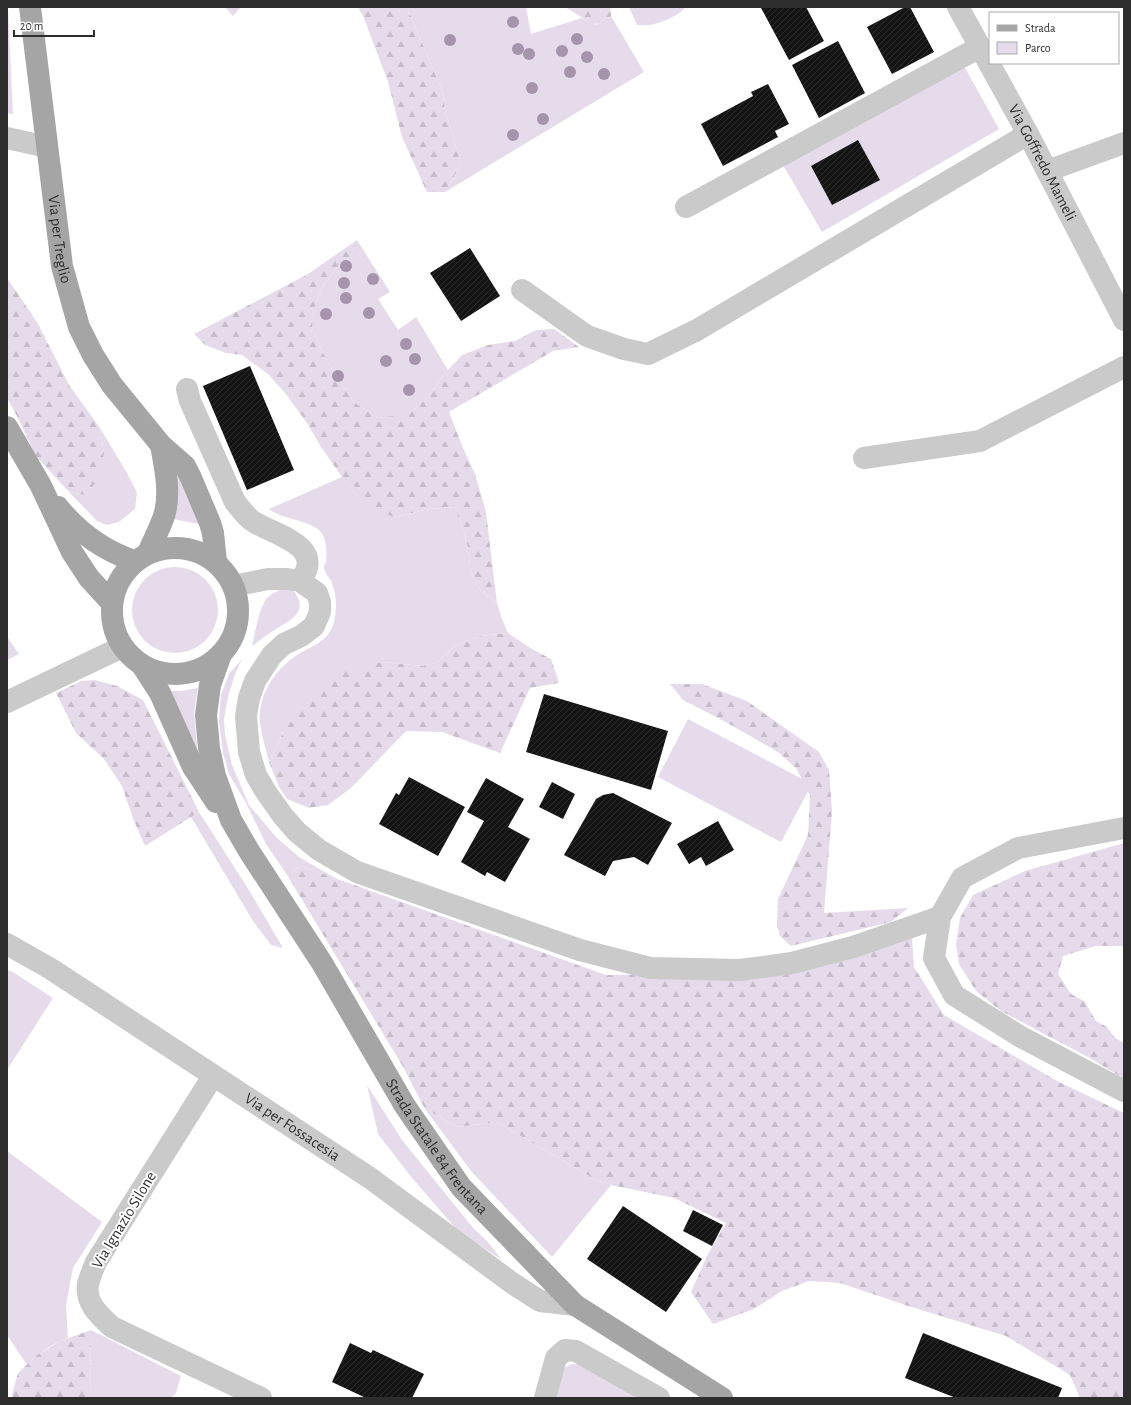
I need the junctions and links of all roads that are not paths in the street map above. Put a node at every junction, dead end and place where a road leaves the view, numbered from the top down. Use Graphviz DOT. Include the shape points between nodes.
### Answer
graph roads {
  1 [pos="30,7"];
  2 [pos="958,7"];
  3 [pos="980,47"];
  4 [pos="989,63"];
  5 [pos="989,64"];
  6 [pos="1028,134"];
  7 [pos="7,138"];
  8 [pos="1124,143"];
  9 [pos="47,147"];
  10 [pos="1047,171"];
  11 [pos="686,207"];
  12 [pos="522,290"];
  13 [pos="1124,320"];
  14 [pos="1124,367"];
  15 [pos="188,389"];
  16 [pos="7,427"];
  17 [pos="161,445"];
  18 [pos="864,458"];
  19 [pos="41,486"];
  20 [pos="141,557"];
  21 [pos="216,562"];
  22 [pos="300,581"];
  23 [pos="233,586"];
  24 [pos="112,602"];
  25 [pos="122,647"];
  26 [pos="221,654"];
  27 [pos="142,665"];
  28 [pos="7,702"];
  29 [pos="231,820"];
  30 [pos="1124,828"];
  31 [pos="940,917"];
  32 [pos="7,944"];
  33 [pos="213,1076"];
  34 [pos="1124,1091"];
  35 [pos="575,1305"];
  36 [pos="652,1396"];
  37 [pos="261,1398"];
  38 [pos="544,1398"];
  39 [pos="722,1398"];
  1 -- 9 [label="main road, Via per Treglio"];
  2 -- 3 [label="street, Via Goffredo Mameli"];
  3 -- 4 [label="street, Via Goffredo Mameli"];
  3 -- 11 [label="street"];
  5 -- 6 [label="street, Via Goffredo Mameli"];
  6 -- 10 [label="street, Via Goffredo Mameli"];
  6 -- 12 [label="street" via="698,330 648,354 587,336"];
  7 -- 9 [label="street"];
  8 -- 10 [label="street"];
  9 -- 17 [label="main road, Via per Treglio" via="62,266 79,328 112,385"];
  10 -- 13 [label="street, Via Goffredo Mameli"];
  14 -- 18 [label="street" via="980,441"];
  15 -- 22 [label="street" via="190,401 235,502 254,521 289,538 306,555 308,567"];
  16 -- 19 [label="main road"];
  17 -- 20 [label="main road" via="166,482 164,515"];
  17 -- 21 [label="main road, Via per Treglio" via="185,466 191,478 211,528"];
  19 -- 20 [label="main road" via="62,513 96,543 117,555"];
  19 -- 24 [label="main road" via="72,552 89,578"];
  20 -- 21 [label="main road" via="162,548 176,547 204,554"];
  20 -- 24 [label="main road" via="120,579"];
  21 -- 23 [label="main road"];
  22 -- 23 [label="street" via="268,580"];
  22 -- 31 [label="street" via="317,593 320,612 314,626 284,644 272,655 255,681 246,716 249,752 256,775 266,792 297,832 319,850 358,872 580,950 650,968 740,970 792,962 853,947"];
  23 -- 26 [label="main road" via="238,619 232,638"];
  24 -- 25 [label="main road" via="115,633"];
  25 -- 27 [label="main road"];
  25 -- 28 [label="street"];
  26 -- 27 [label="main road" via="206,666 188,673 169,674"];
  26 -- 29 [label="main road, Strada Statale 84 Frentana" via="210,685 206,715 215,776"];
  27 -- 29 [label="main road, Strada Statale 84 Frentana" via="160,693 193,767 211,797"];
  29 -- 35 [label="main road, Strada Statale 84 Frentana" via="322,963 405,1106 461,1187"];
  30 -- 31 [label="street" via="1018,848 962,878"];
  31 -- 34 [label="street" via="934,958 954,995 1021,1037"];
  32 -- 33 [label="street, Via per Fossacesia" via="51,969"];
  33 -- 35 [label="street, Via per Fossacesia" via="370,1178 540,1301"];
  33 -- 37 [label="street, Via Ignazio Silone" via="96,1262 88,1284 89,1299 97,1313 112,1327"];
  35 -- 39 [label="main road, Strada Statale 84 Frentana"];
  36 -- 38 [label="street" via="576,1351 565,1350 556,1358"];
}
